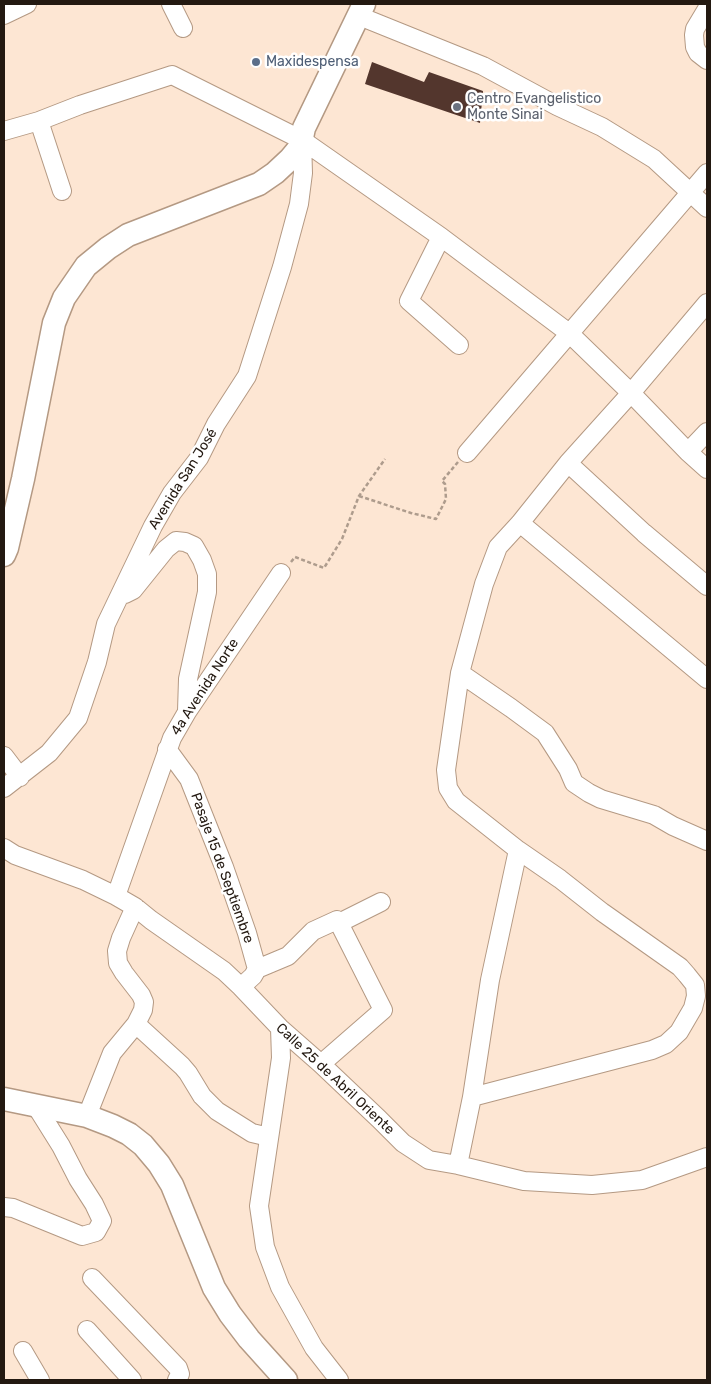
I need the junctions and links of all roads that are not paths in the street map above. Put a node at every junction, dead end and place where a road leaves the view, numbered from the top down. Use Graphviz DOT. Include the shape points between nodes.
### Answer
graph roads {
  1 [pos="27,4"];
  2 [pos="171,4"];
  3 [pos="370,9"];
  4 [pos="707,9"];
  5 [pos="4,15"];
  6 [pos="183,28"];
  7 [pos="707,60"];
  8 [pos="39,121"];
  9 [pos="4,131"];
  10 [pos="302,140"];
  11 [pos="707,173"];
  12 [pos="62,191"];
  13 [pos="691,193"];
  14 [pos="707,208"];
  15 [pos="441,237"];
  16 [pos="707,303"];
  17 [pos="569,333"];
  18 [pos="459,345"];
  19 [pos="631,393"];
  20 [pos="707,432"];
  21 [pos="688,452"];
  22 [pos="466,453"];
  23 [pos="568,463"];
  24 [pos="707,469"];
  25 [pos="520,523"];
  26 [pos="4,554"];
  27 [pos="281,572"];
  28 [pos="707,586"];
  29 [pos="120,597"];
  30 [pos="460,673"];
  31 [pos="707,680"];
  32 [pos="187,712"];
  33 [pos="167,750"];
  34 [pos="4,756"];
  35 [pos="20,777"];
  36 [pos="4,788"];
  37 [pos="707,840"];
  38 [pos="4,848"];
  39 [pos="518,850"];
  40 [pos="116,896"];
  41 [pos="381,902"];
  42 [pos="135,907"];
  43 [pos="339,923"];
  44 [pos="257,969"];
  45 [pos="241,986"];
  46 [pos="136,1024"];
  47 [pos="280,1028"];
  48 [pos="321,1064"];
  49 [pos="472,1097"];
  50 [pos="4,1099"];
  51 [pos="36,1106"];
  52 [pos="87,1116"];
  53 [pos="269,1137"];
  54 [pos="707,1157"];
  55 [pos="458,1165"];
  56 [pos="4,1207"];
  57 [pos="92,1278"];
  58 [pos="87,1330"];
  59 [pos="23,1351"];
  60 [pos="40,1380"];
  61 [pos="132,1380"];
  62 [pos="177,1380"];
  63 [pos="286,1380"];
  64 [pos="339,1380"];
  1 -- 5 [label="street"];
  2 -- 6 [label="street"];
  3 -- 10 [label="main road" via="317,130"];
  3 -- 13 [label="street" via="602,127 654,159"];
  4 -- 7 [label="street" via="694,35 698,53"];
  8 -- 9 [label="street"];
  8 -- 10 [label="street" via="172,75"];
  8 -- 12 [label="street"];
  10 -- 15 [label="street"];
  10 -- 26 [label="main road" via="290,159 259,184 128,235 86,266 64,298 54,324 23,479"];
  10 -- 29 [label="street, Avenida San José" via="303,173 299,204 247,376 216,424 199,458 172,493 153,526"];
  11 -- 13 [label="street"];
  13 -- 14 [label="street"];
  13 -- 17 [label="street"];
  15 -- 17 [label="street"];
  15 -- 18 [label="street" via="409,301"];
  16 -- 19 [label="street"];
  17 -- 19 [label="street"];
  17 -- 22 [label="street"];
  19 -- 21 [label="street"];
  19 -- 23 [label="street"];
  20 -- 21 [label="street"];
  21 -- 24 [label="street"];
  23 -- 25 [label="street"];
  23 -- 28 [label="street"];
  25 -- 30 [label="street" via="498,547 484,584"];
  25 -- 31 [label="street"];
  27 -- 32 [label="street, 4a Avenida Norte"];
  29 -- 32 [label="street" via="133,590 176,541 194,546 207,574 207,592 188,679"];
  29 -- 35 [label="street, Avenida San José" via="106,624 78,718 49,753"];
  30 -- 37 [label="street" via="545,733 574,783 601,799 654,815"];
  30 -- 39 [label="street" via="446,770 448,788 456,801"];
  32 -- 33 [label="street, 4a Avenida Norte"];
  33 -- 40 [label="street, 4a Avenida Norte"];
  33 -- 44 [label="street, Pasaje 15 de Septiembre" via="189,779 200,805"];
  34 -- 35 [label="street"];
  35 -- 36 [label="street, Avenida San José"];
  38 -- 40 [label="street, Calle 25 de Abril Oriente"];
  39 -- 49 [label="street" via="490,980"];
  39 -- 49 [label="street" via="680,968 695,985 696,996 679,1032 666,1044"];
  40 -- 42 [label="street, Calle 25 de Abril Oriente"];
  41 -- 43 [label="street"];
  42 -- 45 [label="street, Calle 25 de Abril Oriente"];
  42 -- 46 [label="street" via="117,952 118,963 144,1002"];
  43 -- 44 [label="street" via="337,920 313,931 288,956"];
  43 -- 48 [label="street" via="383,1010"];
  44 -- 45 [label="street"];
  45 -- 47 [label="street, Calle 25 de Abril Oriente"];
  46 -- 52 [label="street" via="112,1053"];
  46 -- 53 [label="street" via="182,1066 202,1096 217,1111 252,1133"];
  47 -- 48 [label="street, Calle 25 de Abril Oriente"];
  47 -- 53 [label="street" via="281,1058"];
  48 -- 55 [label="street, Calle 25 de Abril Oriente" via="402,1143 429,1160"];
  49 -- 55 [label="street"];
  50 -- 51 [label="main road"];
  51 -- 52 [label="main road"];
  51 -- 56 [label="street" via="102,1221 96,1232 82,1236"];
  52 -- 63 [label="main road" via="129,1134 152,1154 172,1185 214,1288 249,1339"];
  53 -- 64 [label="street" via="259,1206 265,1246 280,1287 314,1348"];
  54 -- 55 [label="street, Calle 25 de Abril Oriente" via="642,1180 592,1185 524,1181"];
  57 -- 62 [label="street" via="178,1368"];
  58 -- 61 [label="street"];
  59 -- 60 [label="street"];
}
